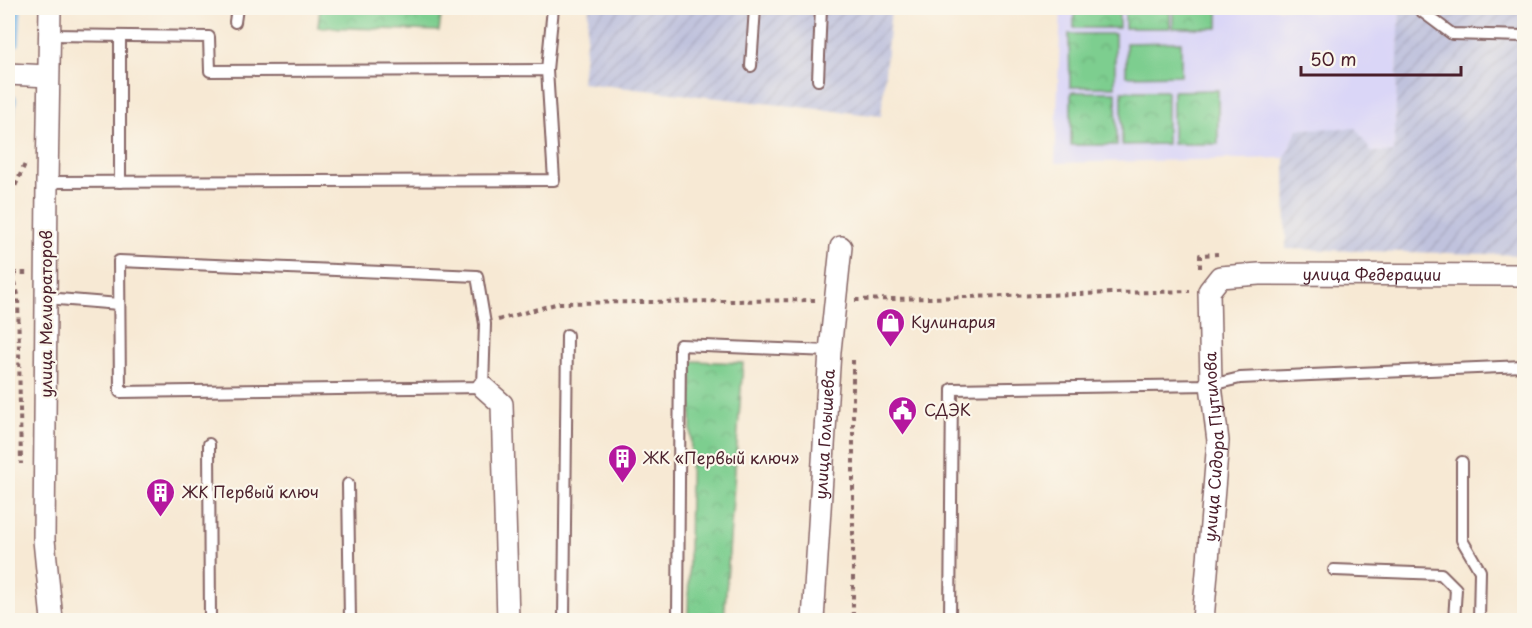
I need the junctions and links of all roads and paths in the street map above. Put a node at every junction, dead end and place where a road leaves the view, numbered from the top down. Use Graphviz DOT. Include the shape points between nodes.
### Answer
graph roads {
  1 [pos="50,8"];
  2 [pos="237,8"];
  3 [pos="553,8"];
  4 [pos="755,8"];
  5 [pos="821,8"];
  6 [pos="1420,10"];
  7 [pos="235,22"];
  8 [pos="50,35"];
  9 [pos="120,36"];
  10 [pos="1524,36"];
  11 [pos="751,66"];
  12 [pos="547,70"];
  13 [pos="8,74"];
  14 [pos="48,76"];
  15 [pos="818,80"];
  16 [pos="28,159"];
  17 [pos="47,182"];
  18 [pos="120,182"];
  19 [pos="8,202"];
  20 [pos="841,247"];
  21 [pos="13,273"];
  22 [pos="1524,275"];
  23 [pos="1220,277"];
  24 [pos="46,298"];
  25 [pos="119,303"];
  26 [pos="567,335"];
  27 [pos="830,351"];
  28 [pos="853,359"];
  29 [pos="1524,366"];
  30 [pos="1210,385"];
  31 [pos="483,387"];
  32 [pos="209,444"];
  33 [pos="1462,462"];
  34 [pos="21,466"];
  35 [pos="348,484"];
  36 [pos="1334,570"];
  37 [pos="936,615"];
  38 [pos="52,621"];
  39 [pos="210,621"];
  40 [pos="350,621"];
  41 [pos="508,621"];
  42 [pos="564,621"];
  43 [pos="678,621"];
  44 [pos="813,621"];
  45 [pos="854,621"];
  46 [pos="881,621"];
  47 [pos="950,621"];
  48 [pos="1203,621"];
  49 [pos="1454,621"];
  50 [pos="1479,621"];
  1 -- 8 [label="street, улица Мелиораторов"];
  2 -- 7 [label="lane"];
  3 -- 12 [label="lane"];
  4 -- 11 [label="lane"];
  5 -- 15 [label="lane"];
  6 -- 10 [label="lane" via="1452,34"];
  8 -- 9 [label="lane"];
  8 -- 14 [label="street, улица Мелиораторов"];
  9 -- 12 [label="lane" via="209,37 210,71"];
  9 -- 18 [label="lane"];
  12 -- 18 [label="lane" via="554,180"];
  13 -- 14 [label="street"];
  14 -- 17 [label="street, улица Мелиораторов"];
  16 -- 19 [label="path"];
  17 -- 18 [label="lane"];
  17 -- 24 [label="street, улица Мелиораторов"];
  20 -- 27 [label="street, улица Голышева"];
  21 -- 34 [label="path" via="18,295"];
  22 -- 23 [label="street, улица Федерации"];
  23 -- 30 [label="street, улица Сидора Путилова" via="1209,291"];
  24 -- 25 [label="lane"];
  24 -- 38 [label="street, улица Мелиораторов" via="44,540"];
  25 -- 31 [label="lane" via="120,392"];
  25 -- 31 [label="lane" via="119,261 477,276 485,324"];
  26 -- 42 [label="lane"];
  27 -- 43 [label="lane" via="680,345"];
  27 -- 44 [label="street, улица Голышева"];
  28 -- 45 [label="path"];
  29 -- 30 [label="lane" via="1240,378"];
  30 -- 47 [label="lane" via="952,388"];
  30 -- 48 [label="street, улица Сидора Путилова" via="1218,441"];
  31 -- 41 [label="street" via="502,404"];
  32 -- 39 [label="lane"];
  33 -- 50 [label="lane" via="1462,540 1480,571"];
  35 -- 40 [label="lane"];
  36 -- 49 [label="lane" via="1441,574 1456,590"];
  37 -- 46 [label="path" via="932,620"];
}
